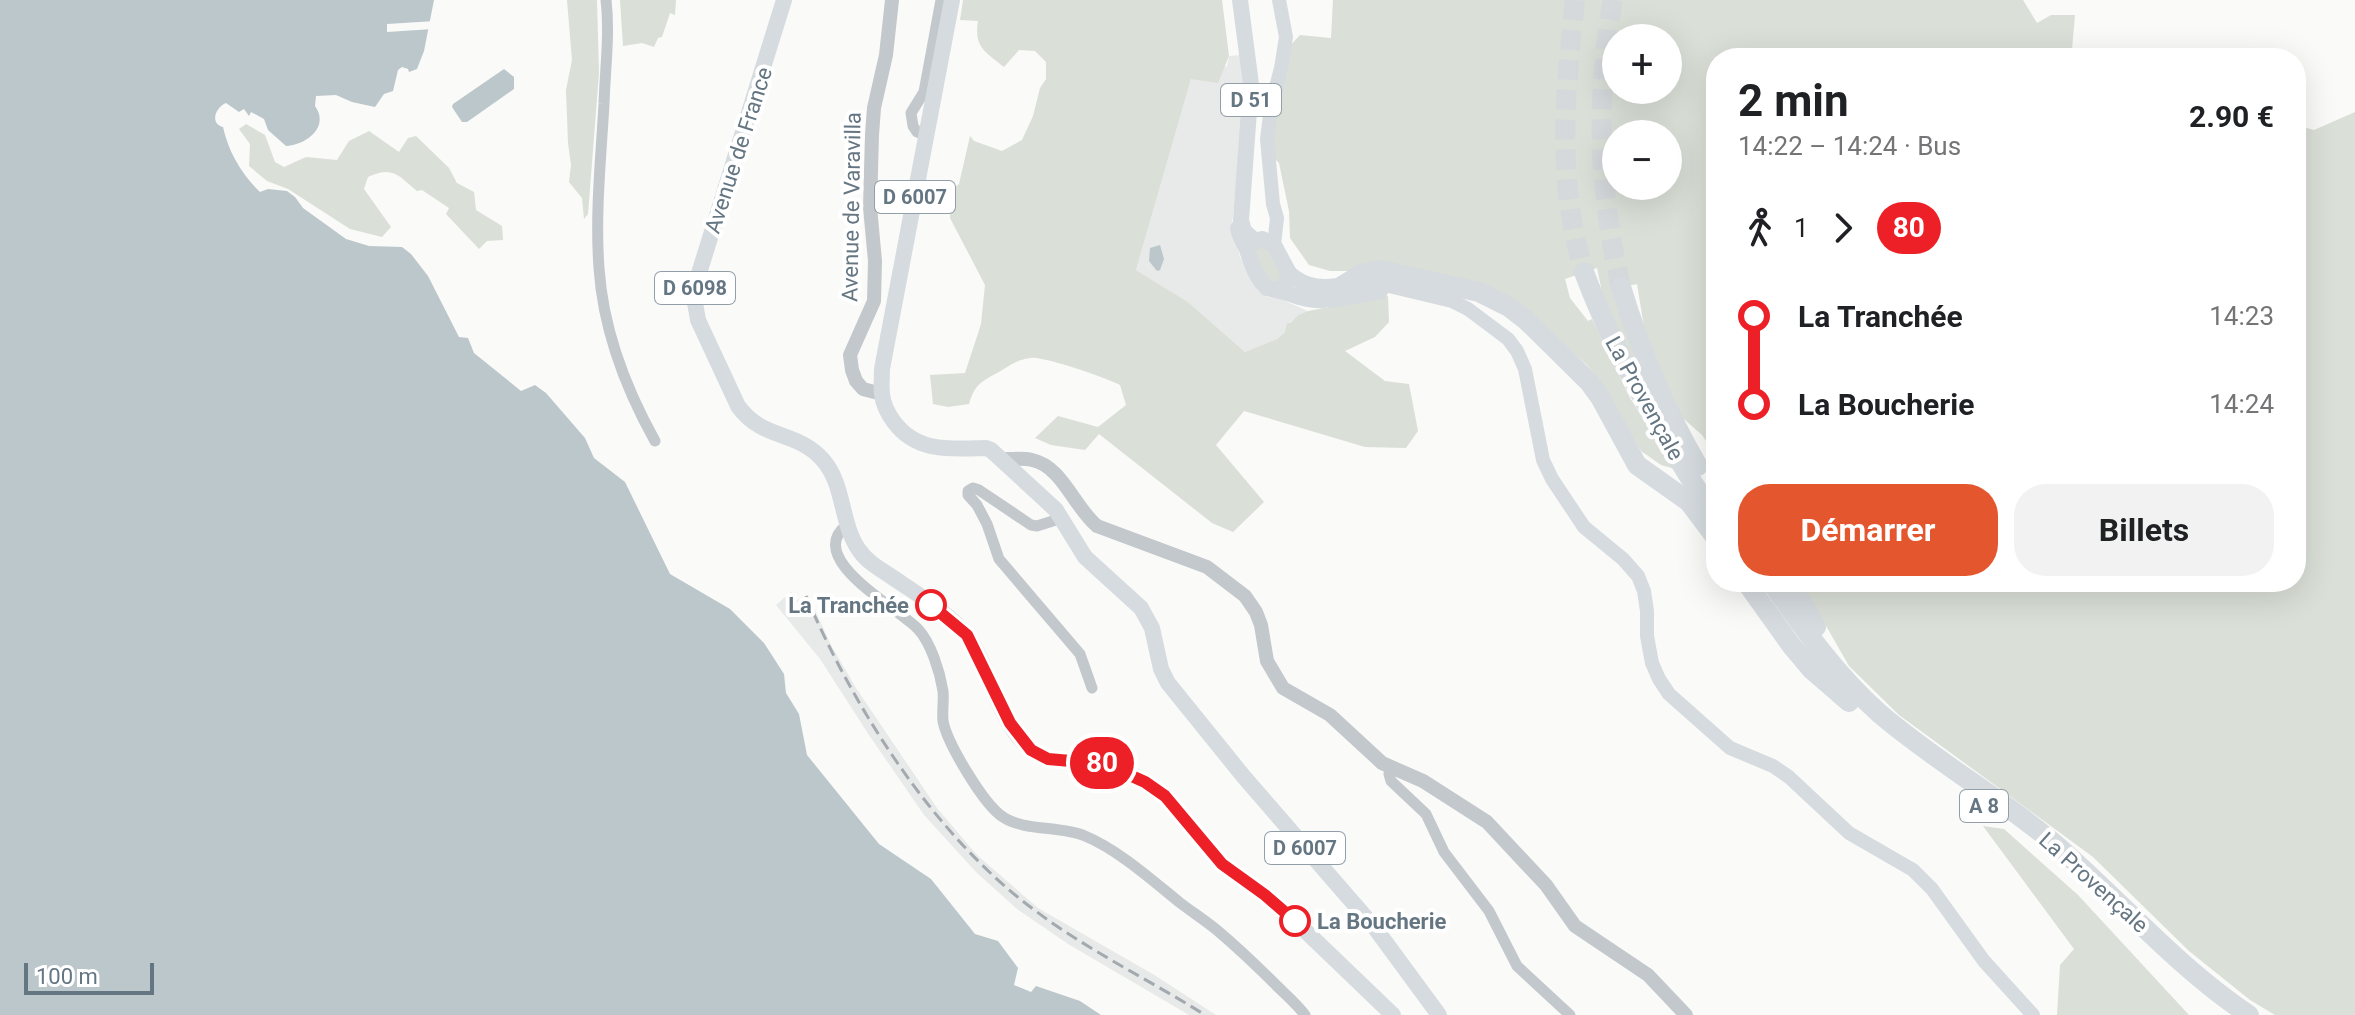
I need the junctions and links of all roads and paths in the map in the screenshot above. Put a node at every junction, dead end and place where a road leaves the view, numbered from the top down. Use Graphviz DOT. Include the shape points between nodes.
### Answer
graph roads {
  1 [pos="606,0"];
  2 [pos="784,0"];
  3 [pos="892,0"];
  4 [pos="941,0"];
  5 [pos="952,0"];
  6 [pos="1240,0"];
  7 [pos="1279,0"];
  8 [pos="927,136"];
  9 [pos="1260,244"];
  10 [pos="1584,272"];
  11 [pos="1289,273"];
  12 [pos="1621,287"];
  13 [pos="1278,290"];
  14 [pos="1343,290"];
  15 [pos="1406,291"];
  16 [pos="882,394"];
  17 [pos="1624,440"];
  18 [pos="655,441"];
  19 [pos="1688,462"];
  20 [pos="1007,466"];
  21 [pos="1706,484"];
  22 [pos="1706,485"];
  23 [pos="1706,499"];
  24 [pos="1062,518"];
  25 [pos="847,525"];
  26 [pos="1706,525"];
  27 [pos="1753,592"];
  28 [pos="1764,592"];
  29 [pos="1778,592"];
  30 [pos="1797,592"];
  31 [pos="1092,688"];
  32 [pos="1849,702"];
  33 [pos="1877,711"];
  34 [pos="1390,768"];
  35 [pos="1305,1015"];
  36 [pos="1393,1015"];
  37 [pos="1439,1015"];
  38 [pos="1570,1015"];
  39 [pos="1686,1015"];
  40 [pos="2033,1015"];
  41 [pos="2228,1015"];
  42 [pos="2249,1015"];
  1 -- 18 [label="street" via="599,271 608,325 627,385"];
  2 -- 25 [label="main road, Avenue de France / D 6098" via="696,283 694,308 747,419 799,441 823,460"];
  3 -- 16 [label="street, Avenue de Varavilla" via="872,135 874,301 850,355 856,381 863,389"];
  4 -- 8 [label="street" via="924,92 911,113 917,132"];
  5 -- 8 [label="main road, D 6007"];
  6 -- 9 [label="main road, D 51" via="1251,84 1237,226 1239,235"];
  7 -- 9 [label="main road" via="1286,37 1267,139 1277,218"];
  8 -- 16 [label="main road, D 6007" via="882,369"];
  9 -- 11 [label="main road"];
  9 -- 13 [label="main road" via="1249,259 1262,283"];
  10 -- 19 [label="highway, La Provençale" via="1614,347"];
  11 -- 13 [label="main road"];
  11 -- 14 [label="main road" via="1310,286"];
  12 -- 19 [label="highway, La Provençale"];
  13 -- 14 [label="main road" via="1310,301"];
  14 -- 15 [label="main road" via="1389,286"];
  14 -- 15 [label="main road" via="1342,300"];
  14 -- 17 [label="highway" via="1349,280 1380,270 1495,298 1589,382"];
  15 -- 40 [label="main road" via="1460,304 1513,345 1525,369 1543,460 1552,479 1584,527 1638,576 1652,663 1669,694 1730,748 1773,766 1849,833 1913,870"];
  16 -- 20 [label="main road, D 6007" via="888,414 909,437 925,446 976,448"];
  17 -- 22 [label="highway" via="1655,470"];
  17 -- 26 [label="highway" via="1637,465 1689,502"];
  19 -- 21 [label="highway, La Provençale"];
  19 -- 23 [label="highway, La Provençale"];
  20 -- 24 [label="main road, D 6007"];
  20 -- 34 [label="street" via="1041,462 1097,526 1207,567 1245,596 1261,625 1267,661 1283,688 1330,715"];
  24 -- 31 [label="street" via="1031,525 979,490 968,491 999,559 1080,654"];
  24 -- 37 [label="main road, D 6007" via="1085,557 1141,608 1173,690 1375,928"];
  25 -- 35 [label="street" via="837,537 837,557 851,575 919,630 938,674 952,748 1002,817 1085,835 1100,844 1216,929"];
  25 -- 36 [label="main road, D 6098" via="858,549 872,563 967,635 1010,723 1031,750 1048,759 1105,764 1154,787 1222,864 1293,919"];
  27 -- 32 [label="highway" via="1812,670"];
  28 -- 32 [label="highway, La Provençale / A 8"];
  29 -- 33 [label="highway, La Provençale / A 8" via="1817,647"];
  30 -- 33 [label="highway" via="1829,647"];
  32 -- 41 [label="highway, La Provençale / A 8" via="2056,860"];
  33 -- 42 [label="highway, La Provençale / A 8" via="2062,850 2180,961"];
  34 -- 38 [label="street" via="1391,781 1426,814 1444,852 1489,911 1517,966"];
  34 -- 39 [label="street" via="1423,781 1487,822 1546,885 1575,926 1648,975"];
}
